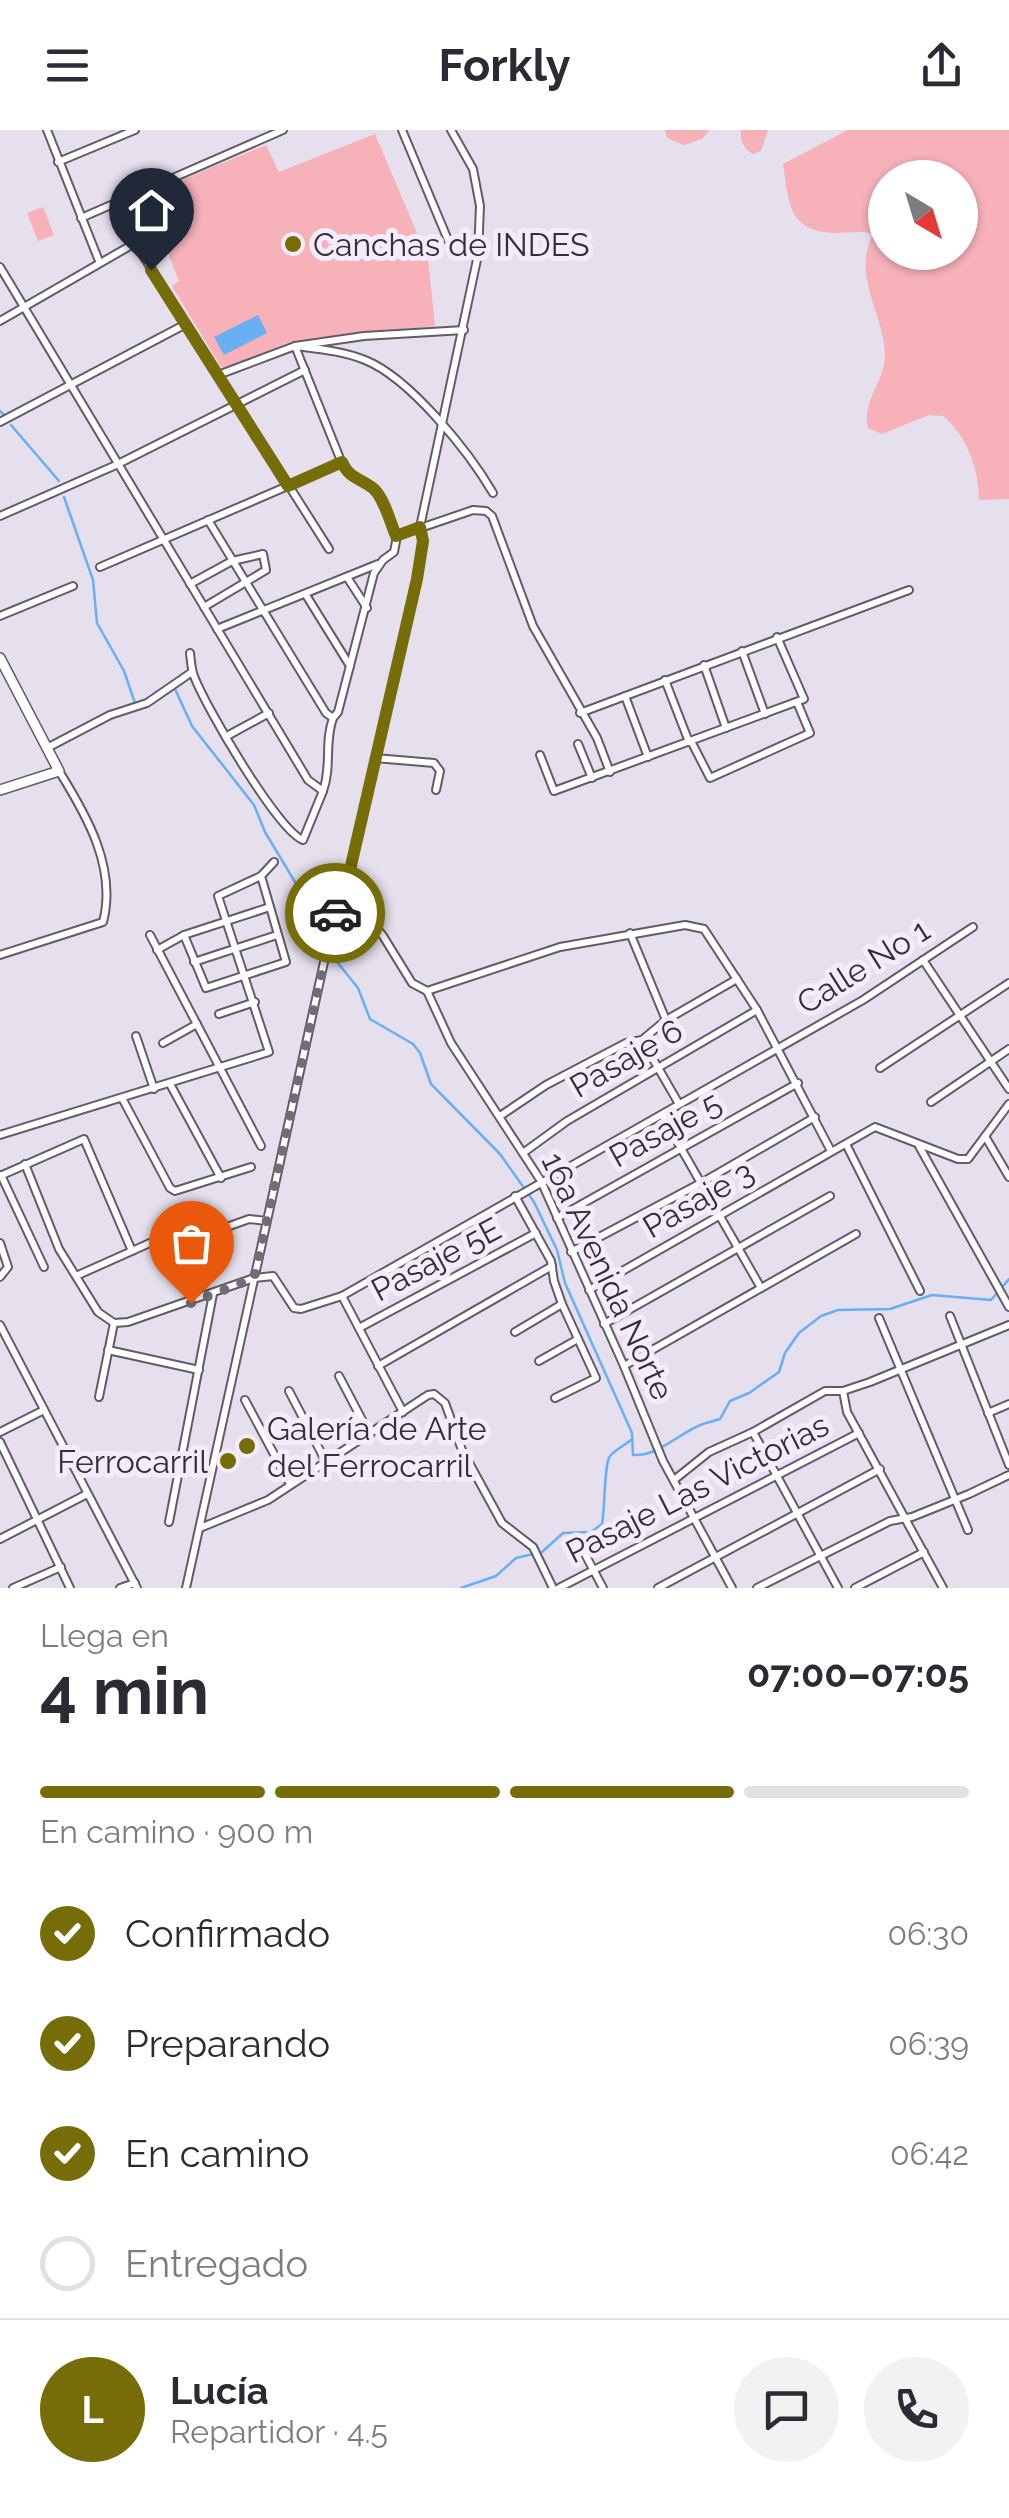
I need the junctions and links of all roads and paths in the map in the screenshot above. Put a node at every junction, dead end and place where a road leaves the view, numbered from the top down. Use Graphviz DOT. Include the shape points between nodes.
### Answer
graph roads {
  1 [pos="46,130"];
  2 [pos="135,130"];
  3 [pos="283,130"];
  4 [pos="402,130"];
  5 [pos="452,130"];
  6 [pos="125,132"];
  7 [pos="58,162"];
  8 [pos="81,218"];
  9 [pos="448,240"];
  10 [pos="99,261"];
  11 [pos="0,267"];
  12 [pos="25,308"];
  13 [pos="0,321"];
  14 [pos="184,324"];
  15 [pos="464,330"];
  16 [pos="295,346"];
  17 [pos="305,370"];
  18 [pos="218,375"];
  19 [pos="71,388"];
  20 [pos="236,402"];
  21 [pos="0,422"];
  22 [pos="443,426"];
  23 [pos="342,462"];
  24 [pos="116,464"];
  25 [pos="288,486"];
  26 [pos="493,493"];
  27 [pos="0,516"];
  28 [pos="208,520"];
  29 [pos="420,527"];
  30 [pos="396,536"];
  31 [pos="164,540"];
  32 [pos="330,549"];
  33 [pos="232,561"];
  34 [pos="380,563"];
  35 [pos="100,567"];
  36 [pos="347,577"];
  37 [pos="245,582"];
  38 [pos="190,584"];
  39 [pos="73,586"];
  40 [pos="909,590"];
  41 [pos="306,595"];
  42 [pos="204,607"];
  43 [pos="367,608"];
  44 [pos="262,611"];
  45 [pos="0,616"];
  46 [pos="218,630"];
  47 [pos="777,637"];
  48 [pos="742,650"];
  49 [pos="190,653"];
  50 [pos="0,658"];
  51 [pos="704,665"];
  52 [pos="351,666"];
  53 [pos="192,672"];
  54 [pos="665,680"];
  55 [pos="625,696"];
  56 [pos="797,702"];
  57 [pos="268,712"];
  58 [pos="580,713"];
  59 [pos="765,714"];
  60 [pos="333,718"];
  61 [pos="726,728"];
  62 [pos="227,736"];
  63 [pos="690,742"];
  64 [pos="578,744"];
  65 [pos="47,748"];
  66 [pos="540,755"];
  67 [pos="648,757"];
  68 [pos="375,758"];
  69 [pos="60,771"];
  70 [pos="610,772"];
  71 [pos="592,778"];
  72 [pos="0,790"];
  73 [pos="436,790"];
  74 [pos="323,791"];
  75 [pos="274,862"];
  76 [pos="350,870"];
  77 [pos="261,876"];
  78 [pos="270,908"];
  79 [pos="227,921"];
  80 [pos="973,926"];
  81 [pos="630,933"];
  82 [pos="150,935"];
  83 [pos="184,935"];
  84 [pos="278,935"];
  85 [pos="237,948"];
  86 [pos="156,950"];
  87 [pos="0,955"];
  88 [pos="923,960"];
  89 [pos="194,962"];
  90 [pos="246,976"];
  91 [pos="737,978"];
  92 [pos="1009,983"];
  93 [pos="427,992"];
  94 [pos="255,1002"];
  95 [pos="757,1010"];
  96 [pos="219,1014"];
  97 [pos="959,1014"];
  98 [pos="666,1020"];
  99 [pos="196,1024"];
  100 [pos="136,1036"];
  101 [pos="642,1040"];
  102 [pos="163,1043"];
  103 [pos="778,1047"];
  104 [pos="1009,1050"];
  105 [pos="990,1062"];
  106 [pos="219,1068"];
  107 [pos="880,1068"];
  108 [pos="659,1070"];
  109 [pos="798,1083"];
  110 [pos="170,1084"];
  111 [pos="154,1089"];
  112 [pos="1009,1089"];
  113 [pos="122,1098"];
  114 [pos="931,1102"];
  115 [pos="679,1104"];
  116 [pos="1009,1104"];
  117 [pos="662,1114"];
  118 [pos="500,1116"];
  119 [pos="815,1118"];
  120 [pos="0,1136"];
  121 [pos="985,1136"];
  122 [pos="846,1144"];
  123 [pos="918,1145"];
  124 [pos="261,1146"];
  125 [pos="682,1149"];
  126 [pos="831,1151"];
  127 [pos="523,1152"];
  128 [pos="25,1164"];
  129 [pos="251,1167"];
  130 [pos="0,1176"];
  131 [pos="1009,1177"];
  132 [pos="221,1178"];
  133 [pos="541,1181"];
  134 [pos="701,1183"];
  135 [pos="515,1196"];
  136 [pos="830,1196"];
  137 [pos="719,1215"];
  138 [pos="557,1218"];
  139 [pos="266,1221"];
  140 [pos="536,1233"];
  141 [pos="856,1234"];
  142 [pos="0,1244"];
  143 [pos="738,1249"];
  144 [pos="132,1251"];
  145 [pos="572,1252"];
  146 [pos="552,1266"];
  147 [pos="44,1267"];
  148 [pos="76,1276"];
  149 [pos="0,1277"];
  150 [pos="254,1278"];
  151 [pos="761,1288"];
  152 [pos="589,1290"];
  153 [pos="920,1291"];
  154 [pos="213,1293"];
  155 [pos="342,1296"];
  156 [pos="562,1304"];
  157 [pos="1009,1307"];
  158 [pos="950,1316"];
  159 [pos="879,1318"];
  160 [pos="114,1322"];
  161 [pos="604,1324"];
  162 [pos="0,1325"];
  163 [pos="1009,1325"];
  164 [pos="359,1328"];
  165 [pos="515,1332"];
  166 [pos="578,1339"];
  167 [pos="960,1346"];
  168 [pos="108,1350"];
  169 [pos="539,1361"];
  170 [pos="378,1366"];
  171 [pos="624,1366"];
  172 [pos="200,1370"];
  173 [pos="900,1370"];
  174 [pos="340,1376"];
  175 [pos="289,1391"];
  176 [pos="843,1391"];
  177 [pos="99,1397"];
  178 [pos="555,1398"];
  179 [pos="246,1400"];
  180 [pos="1009,1404"];
  181 [pos="44,1410"];
  182 [pos="402,1412"];
  183 [pos="988,1413"];
  184 [pos="0,1432"];
  185 [pos="753,1432"];
  186 [pos="859,1432"];
  187 [pos="370,1435"];
  188 [pos="0,1442"];
  189 [pos="325,1460"];
  190 [pos="1009,1464"];
  191 [pos="880,1470"];
  192 [pos="1009,1474"];
  193 [pos="777,1475"];
  194 [pos="674,1480"];
  195 [pos="290,1484"];
  196 [pos="87,1494"];
  197 [pos="956,1499"];
  198 [pos="798,1513"];
  199 [pos="906,1516"];
  200 [pos="694,1518"];
  201 [pos="40,1519"];
  202 [pos="169,1522"];
  203 [pos="198,1528"];
  204 [pos="968,1530"];
  205 [pos="0,1540"];
  206 [pos="924,1552"];
  207 [pos="586,1556"];
  208 [pos="820,1556"];
  209 [pos="715,1557"];
  210 [pos="61,1567"];
  211 [pos="594,1570"];
  212 [pos="136,1585"];
  213 [pos="13,1588"];
  214 [pos="70,1588"];
  215 [pos="120,1588"];
  216 [pos="186,1588"];
  217 [pos="556,1588"];
  218 [pos="603,1588"];
  219 [pos="658,1588"];
  220 [pos="732,1588"];
  221 [pos="757,1588"];
  222 [pos="838,1588"];
  223 [pos="855,1588"];
  224 [pos="943,1588"];
  1 -- 7 [label="street"];
  2 -- 6 [label="street"];
  3 -- 8 [label="street"];
  4 -- 9 [label="street"];
  5 -- 15 [label="street" via="472,169 480,206"];
  6 -- 7 [label="street"];
  7 -- 8 [label="street"];
  8 -- 10 [label="street"];
  10 -- 12 [label="street"];
  10 -- 14 [label="street" via="135,244"];
  11 -- 12 [label="street"];
  12 -- 13 [label="street"];
  12 -- 19 [label="street"];
  14 -- 18 [label="street"];
  14 -- 19 [label="street"];
  15 -- 16 [label="street"];
  15 -- 22 [label="street"];
  16 -- 17 [label="street"];
  16 -- 18 [label="street"];
  16 -- 22 [label="street" via="368,360"];
  17 -- 20 [label="street"];
  17 -- 23 [label="street"];
  18 -- 20 [label="street"];
  19 -- 21 [label="street"];
  19 -- 24 [label="street"];
  20 -- 24 [label="street"];
  20 -- 25 [label="street"];
  22 -- 26 [label="street"];
  22 -- 29 [label="street"];
  23 -- 25 [label="street"];
  23 -- 30 [label="street" via="352,478 379,496"];
  24 -- 27 [label="street"];
  24 -- 31 [label="street"];
  25 -- 28 [label="street"];
  25 -- 32 [label="street"];
  28 -- 31 [label="street"];
  28 -- 33 [label="street"];
  29 -- 30 [label="street"];
  29 -- 58 [label="street" via="478,509 492,516 532,626"];
  29 -- 68 [label="street" via="417,579"];
  30 -- 34 [label="street" via="394,552"];
  31 -- 35 [label="street"];
  31 -- 38 [label="street"];
  33 -- 37 [label="street"];
  33 -- 37 [label="street" via="263,554 266,570"];
  33 -- 38 [label="street"];
  34 -- 36 [label="street"];
  34 -- 43 [label="street"];
  36 -- 41 [label="street"];
  36 -- 43 [label="street"];
  37 -- 42 [label="street"];
  37 -- 44 [label="street"];
  38 -- 42 [label="street"];
  39 -- 45 [label="street"];
  40 -- 47 [label="street"];
  41 -- 44 [label="street"];
  41 -- 52 [label="street"];
  42 -- 46 [label="street"];
  43 -- 52 [label="street"];
  44 -- 46 [label="street"];
  44 -- 60 [label="street"];
  46 -- 57 [label="street"];
  47 -- 48 [label="street"];
  47 -- 56 [label="street" via="804,699"];
  48 -- 51 [label="street"];
  48 -- 59 [label="street"];
  49 -- 53 [label="street"];
  50 -- 65 [label="street"];
  51 -- 54 [label="street"];
  51 -- 61 [label="street"];
  52 -- 60 [label="street"];
  53 -- 62 [label="street"];
  53 -- 65 [label="street" via="147,703"];
  54 -- 55 [label="street"];
  54 -- 63 [label="street"];
  55 -- 58 [label="street"];
  55 -- 67 [label="street"];
  56 -- 59 [label="street"];
  56 -- 63 [label="street" via="810,733 710,778"];
  57 -- 62 [label="street"];
  57 -- 74 [label="street" via="308,780"];
  58 -- 70 [label="street"];
  59 -- 61 [label="street"];
  60 -- 74 [label="street"];
  61 -- 63 [label="street"];
  62 -- 74 [label="street" via="297,838 304,840"];
  63 -- 67 [label="street"];
  64 -- 71 [label="street"];
  65 -- 69 [label="street"];
  66 -- 71 [label="street" via="554,791"];
  67 -- 70 [label="street"];
  68 -- 73 [label="street" via="434,763 440,771"];
  68 -- 76 [label="street"];
  69 -- 72 [label="street"];
  69 -- 87 [label="street" via="106,869 102,922"];
  70 -- 71 [label="street"];
  75 -- 77 [label="street"];
  76 -- 93 [label="street, 16a Avenida Norte" via="361,909 412,983"];
  76 -- 139 [label="street"];
  77 -- 78 [label="street"];
  77 -- 79 [label="street" via="218,896"];
  78 -- 79 [label="street"];
  78 -- 84 [label="street"];
  79 -- 83 [label="street"];
  79 -- 85 [label="street"];
  80 -- 88 [label="street, Calle No 1"];
  81 -- 91 [label="street" via="684,925 704,929"];
  81 -- 93 [label="street" via="511,962"];
  81 -- 98 [label="street"];
  82 -- 86 [label="street"];
  83 -- 86 [label="street"];
  83 -- 89 [label="street"];
  84 -- 85 [label="street"];
  84 -- 90 [label="street" via="286,962"];
  85 -- 89 [label="street"];
  85 -- 90 [label="street"];
  86 -- 99 [label="street"];
  88 -- 97 [label="street"];
  88 -- 103 [label="street, Calle No 1"];
  89 -- 90 [label="street" via="206,988"];
  90 -- 94 [label="street"];
  91 -- 95 [label="street"];
  91 -- 98 [label="street"];
  92 -- 97 [label="street"];
  93 -- 118 [label="street, 16a Avenida Norte"];
  94 -- 96 [label="street"];
  94 -- 106 [label="street" via="269,1052"];
  95 -- 103 [label="street"];
  95 -- 108 [label="street, Pasaje 6"];
  97 -- 105 [label="street"];
  97 -- 107 [label="street"];
  98 -- 101 [label="street"];
  99 -- 102 [label="street"];
  99 -- 106 [label="street"];
  100 -- 111 [label="street"];
  101 -- 108 [label="street"];
  101 -- 118 [label="street" via="546,1085"];
  103 -- 109 [label="street"];
  103 -- 115 [label="street, Calle No 1"];
  104 -- 105 [label="street"];
  105 -- 112 [label="street"];
  105 -- 114 [label="street"];
  106 -- 110 [label="street"];
  106 -- 124 [label="street"];
  108 -- 115 [label="street"];
  108 -- 127 [label="street, Pasaje 6"];
  109 -- 119 [label="street"];
  109 -- 125 [label="street, Pasaje 5"];
  110 -- 111 [label="street"];
  110 -- 132 [label="street"];
  111 -- 113 [label="street"];
  113 -- 120 [label="street"];
  113 -- 132 [label="street" via="170,1188"];
  115 -- 117 [label="street, Calle No 1"];
  116 -- 121 [label="street"];
  117 -- 125 [label="street"];
  117 -- 133 [label="street, Calle No 1"];
  118 -- 127 [label="street, 16a Avenida Norte"];
  119 -- 126 [label="street"];
  119 -- 134 [label="street"];
  121 -- 123 [label="street" via="964,1160"];
  121 -- 131 [label="street"];
  122 -- 123 [label="street, Pasaje 3" via="880,1127"];
  122 -- 126 [label="street, Pasaje 3"];
  122 -- 153 [label="street"];
  123 -- 157 [label="street"];
  125 -- 134 [label="street"];
  125 -- 138 [label="street, Pasaje 5"];
  126 -- 137 [label="street, Pasaje 3"];
  127 -- 133 [label="street, 16a Avenida Norte"];
  128 -- 130 [label="street"];
  128 -- 144 [label="street" via="84,1139"];
  128 -- 148 [label="street"];
  129 -- 132 [label="street"];
  130 -- 147 [label="street"];
  133 -- 135 [label="street, Calle No 1"];
  133 -- 138 [label="street, 16a Avenida Norte"];
  134 -- 137 [label="street"];
  134 -- 145 [label="street"];
  135 -- 140 [label="street"];
  135 -- 155 [label="street, Calle No 1"];
  136 -- 143 [label="street"];
  137 -- 143 [label="street"];
  137 -- 152 [label="street, Pasaje 3"];
  138 -- 145 [label="street, 16a Avenida Norte"];
  139 -- 144 [label="street" via="249,1220 199,1238 161,1238"];
  139 -- 150 [label="street"];
  140 -- 146 [label="street"];
  140 -- 164 [label="street, Pasaje 5E"];
  141 -- 151 [label="street"];
  142 -- 149 [label="street" via="8,1267"];
  143 -- 151 [label="street"];
  143 -- 161 [label="street"];
  144 -- 148 [label="street"];
  145 -- 152 [label="street, 16a Avenida Norte"];
  146 -- 156 [label="street"];
  146 -- 170 [label="street"];
  148 -- 160 [label="street" via="102,1317"];
  150 -- 154 [label="street"];
  150 -- 155 [label="street, Calle No 1" via="276,1278 295,1309"];
  150 -- 203 [label="street"];
  151 -- 171 [label="street"];
  152 -- 161 [label="street, 16a Avenida Norte"];
  154 -- 160 [label="street"];
  154 -- 172 [label="street"];
  155 -- 164 [label="street"];
  156 -- 165 [label="street"];
  156 -- 166 [label="street"];
  158 -- 167 [label="street"];
  159 -- 173 [label="street"];
  160 -- 168 [label="street"];
  161 -- 171 [label="street, 16a Avenida Norte"];
  162 -- 181 [label="street"];
  163 -- 167 [label="street"];
  164 -- 170 [label="street"];
  166 -- 169 [label="street"];
  166 -- 178 [label="street" via="596,1378"];
  167 -- 173 [label="street"];
  167 -- 183 [label="street"];
  168 -- 172 [label="street"];
  168 -- 177 [label="street"];
  170 -- 182 [label="street"];
  171 -- 194 [label="street, 16a Avenida Norte"];
  172 -- 202 [label="street"];
  173 -- 176 [label="street"];
  173 -- 197 [label="street"];
  174 -- 187 [label="street"];
  175 -- 189 [label="street"];
  176 -- 185 [label="street" via="825,1391"];
  176 -- 186 [label="street"];
  179 -- 195 [label="street"];
  180 -- 183 [label="street"];
  181 -- 184 [label="street"];
  181 -- 196 [label="street"];
  182 -- 187 [label="street"];
  182 -- 217 [label="street" via="434,1394 445,1403 502,1523 532,1547"];
  183 -- 190 [label="street"];
  185 -- 193 [label="street"];
  185 -- 194 [label="street" via="709,1452"];
  186 -- 191 [label="street"];
  186 -- 193 [label="street, Pasaje Las Victorias"];
  187 -- 189 [label="street"];
  188 -- 201 [label="street"];
  189 -- 195 [label="street"];
  191 -- 198 [label="street"];
  191 -- 199 [label="street"];
  192 -- 197 [label="street"];
  193 -- 198 [label="street"];
  193 -- 200 [label="street, Pasaje Las Victorias"];
  194 -- 200 [label="street, 16a Avenida Norte"];
  195 -- 203 [label="street"];
  196 -- 201 [label="street"];
  196 -- 212 [label="street"];
  197 -- 199 [label="street"];
  197 -- 204 [label="street"];
  198 -- 208 [label="street"];
  198 -- 209 [label="street"];
  199 -- 206 [label="street"];
  199 -- 208 [label="street"];
  200 -- 209 [label="street, 16a Avenida Norte"];
  200 -- 211 [label="street, Pasaje Las Victorias"];
  201 -- 205 [label="street"];
  201 -- 210 [label="street"];
  203 -- 216 [label="street"];
  206 -- 223 [label="street"];
  206 -- 224 [label="street"];
  207 -- 211 [label="street"];
  208 -- 221 [label="street"];
  208 -- 222 [label="street"];
  209 -- 219 [label="street"];
  209 -- 220 [label="street, 16a Avenida Norte"];
  210 -- 213 [label="street"];
  210 -- 214 [label="street"];
  211 -- 217 [label="street, Pasaje Las Victorias"];
  211 -- 218 [label="street"];
  212 -- 215 [label="street"];
}
